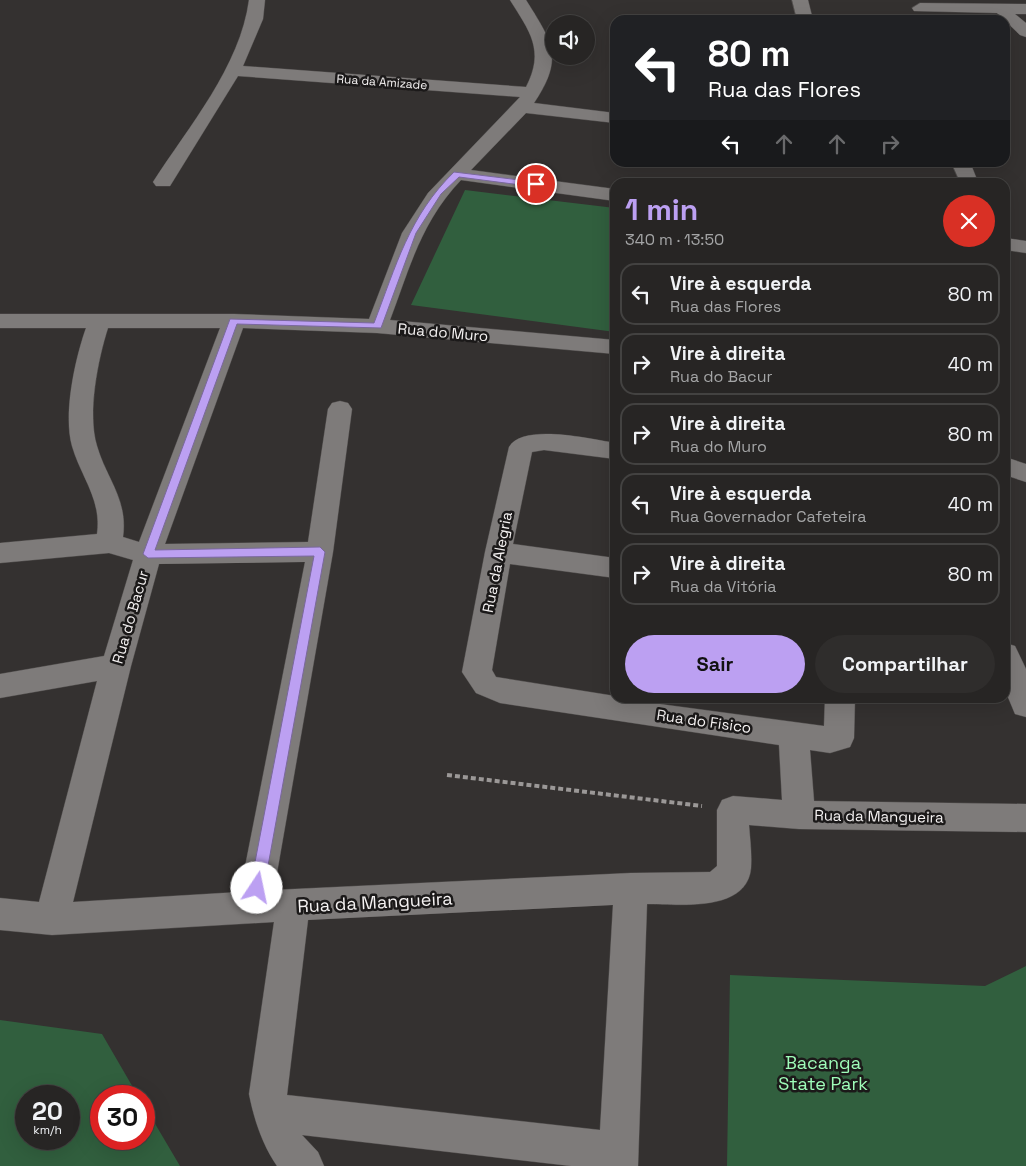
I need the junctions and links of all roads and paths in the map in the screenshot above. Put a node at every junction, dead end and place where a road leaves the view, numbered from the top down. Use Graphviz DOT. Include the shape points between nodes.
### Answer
graph roads {
  1 [pos="258,0"];
  2 [pos="518,0"];
  3 [pos="800,0"];
  4 [pos="919,9"];
  5 [pos="1000,9"];
  6 [pos="1026,9"];
  7 [pos="804,15"];
  8 [pos="1007,15"];
  9 [pos="1010,18"];
  10 [pos="1026,32"];
  11 [pos="232,70"];
  12 [pos="527,100"];
  13 [pos="610,117"];
  14 [pos="457,174"];
  15 [pos="163,182"];
  16 [pos="610,194"];
  17 [pos="1010,245"];
  18 [pos="1026,247"];
  19 [pos="100,320"];
  20 [pos="234,321"];
  21 [pos="0,322"];
  22 [pos="378,326"];
  23 [pos="610,347"];
  24 [pos="340,409"];
  25 [pos="610,450"];
  26 [pos="1010,468"];
  27 [pos="1026,473"];
  28 [pos="109,543"];
  29 [pos="320,552"];
  30 [pos="498,552"];
  31 [pos="0,553"];
  32 [pos="148,554"];
  33 [pos="610,567"];
  34 [pos="116,666"];
  35 [pos="1010,666"];
  36 [pos="0,686"];
  37 [pos="500,690"];
  38 [pos="610,701"];
  39 [pos="635,703"];
  40 [pos="840,703"];
  41 [pos="1026,705"];
  42 [pos="666,706"];
  43 [pos="794,734"];
  44 [pos="447,775"];
  45 [pos="733,810"];
  46 [pos="799,815"];
  47 [pos="1026,818"];
  48 [pos="631,889"];
  49 [pos="293,906"];
  50 [pos="254,907"];
  51 [pos="0,914"];
  52 [pos="52,920"];
  53 [pos="271,1112"];
  54 [pos="618,1159"];
  55 [pos="297,1160"];
  1 -- 11 [label="street" via="252,32"];
  2 -- 12 [label="street" via="544,49 543,65"];
  3 -- 7 [label="street"];
  4 -- 5 [label="street"];
  5 -- 6 [label="street"];
  5 -- 8 [label="street"];
  9 -- 10 [label="street"];
  11 -- 12 [label="street, Rua da Amizade"];
  11 -- 15 [label="street"];
  12 -- 13 [label="street, Rua da Amizade"];
  12 -- 14 [label="street"];
  14 -- 16 [label="street"];
  14 -- 22 [label="street" via="438,193 412,233"];
  17 -- 18 [label="street"];
  19 -- 20 [label="street, Rua do Muro"];
  19 -- 21 [label="street, Rua do Muro"];
  19 -- 28 [label="street" via="93,338 83,403 83,443 111,507 114,524"];
  20 -- 22 [label="street, Rua do Muro"];
  20 -- 32 [label="street, Rua do Bacur"];
  22 -- 23 [label="street, Rua do Muro"];
  24 -- 29 [label="street"];
  25 -- 30 [label="street, Rua da Alegria" via="544,442 527,443 521,447"];
  26 -- 27 [label="street"];
  28 -- 31 [label="street"];
  28 -- 32 [label="street"];
  29 -- 32 [label="street"];
  29 -- 50 [label="street"];
  30 -- 33 [label="street"];
  30 -- 37 [label="street, Rua da Alegria" via="477,672 486,684"];
  32 -- 34 [label="street, Rua do Bacur"];
  34 -- 36 [label="street"];
  34 -- 52 [label="street, Rua do Bacur"];
  35 -- 41 [label="street"];
  37 -- 38 [label="street, Rua do Fisico"];
  39 -- 42 [label="street, Rua do Fisico"];
  40 -- 43 [label="street, Rua do Fisico" via="839,738 830,740"];
  42 -- 43 [label="street, Rua do Fisico"];
  43 -- 46 [label="street"];
  44 -- 45 [label="path"];
  45 -- 46 [label="street, Rua da Mangueira"];
  45 -- 48 [label="street, Rua da Mangueira" via="734,870 725,882 713,888"];
  46 -- 47 [label="street, Rua da Mangueira"];
  48 -- 49 [label="street, Rua da Mangueira"];
  48 -- 54 [label="street"];
  49 -- 50 [label="street, Rua da Mangueira"];
  49 -- 53 [label="street" via="268,1094"];
  50 -- 52 [label="street, Rua da Mangueira"];
  51 -- 52 [label="street, Rua da Mangueira"];
  53 -- 54 [label="street"];
  53 -- 55 [label="street"];
}
